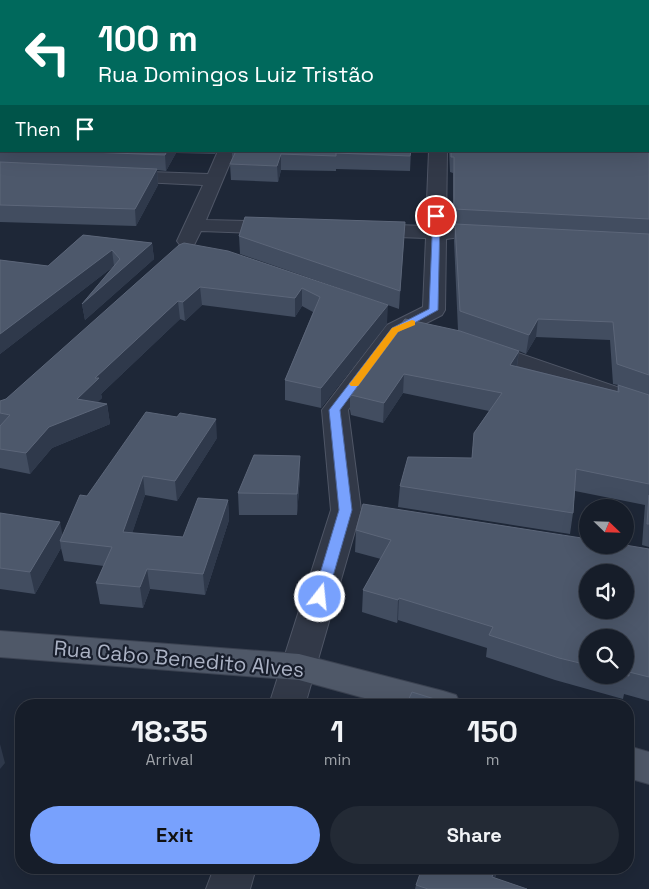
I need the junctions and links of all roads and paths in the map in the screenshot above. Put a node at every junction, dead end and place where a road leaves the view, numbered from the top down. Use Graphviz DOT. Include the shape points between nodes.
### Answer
graph roads {
  1 [pos="227,152"];
  2 [pos="438,152"];
  3 [pos="107,176"];
  4 [pos="214,180"];
  5 [pos="300,228"];
  6 [pos="348,230"];
  7 [pos="435,232"];
  8 [pos="474,234"];
  9 [pos="384,313"];
  10 [pos="413,322"];
  11 [pos="440,332"];
  12 [pos="467,342"];
  13 [pos="649,407"];
  14 [pos="346,510"];
  15 [pos="375,514"];
  16 [pos="0,644"];
  17 [pos="299,666"];
  18 [pos="289,699"];
  19 [pos="421,699"];
  20 [pos="634,764"];
  21 [pos="649,768"];
  22 [pos="233,874"];
  23 [pos="228,889"];
  1 -- 4 [label="street"];
  2 -- 7 [label="street"];
  3 -- 4 [label="street"];
  4 -- 5 [label="street" via="189,244"];
  6 -- 7 [label="street"];
  7 -- 8 [label="street"];
  7 -- 10 [label="street" via="434,310"];
  9 -- 10 [label="street"];
  10 -- 11 [label="street"];
  10 -- 14 [label="street" via="395,330 334,410"];
  12 -- 13 [label="street"];
  14 -- 15 [label="street"];
  14 -- 17 [label="street"];
  16 -- 17 [label="main road, Rua Cabo Benedito Alves"];
  17 -- 18 [label="street"];
  17 -- 19 [label="main road, Rua Cabo Benedito Alves"];
  20 -- 21 [label="main road"];
  22 -- 23 [label="street"];
}
